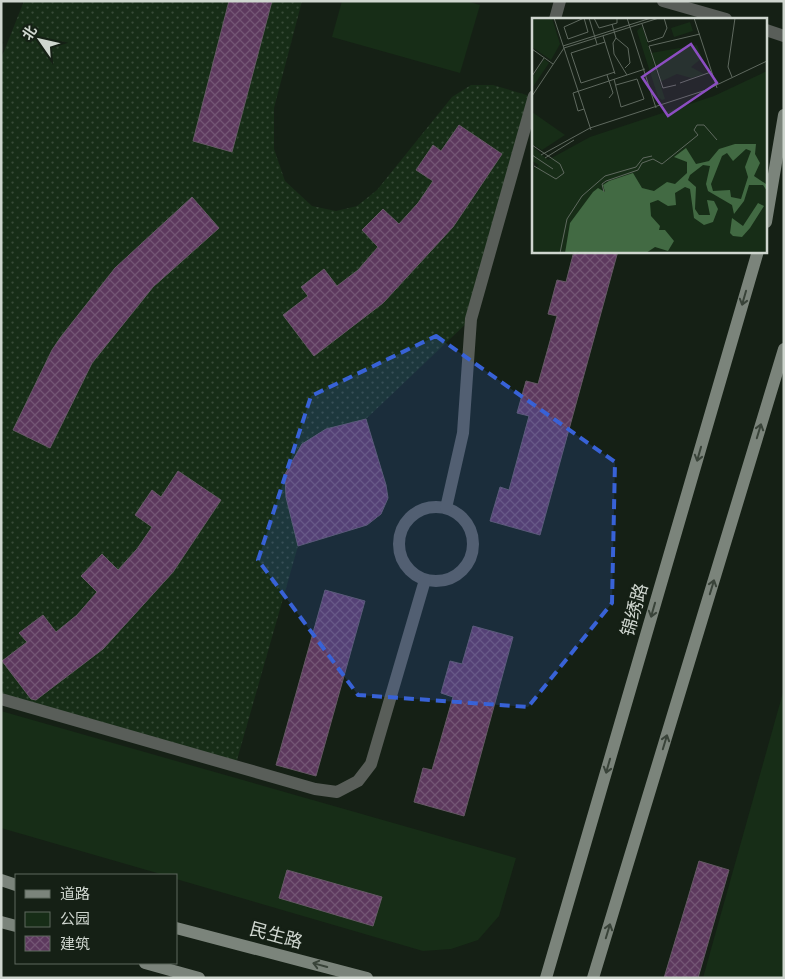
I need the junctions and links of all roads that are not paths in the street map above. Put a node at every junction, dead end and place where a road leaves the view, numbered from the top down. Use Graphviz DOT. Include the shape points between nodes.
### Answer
graph roads {
  1 [pos="560,1"];
  2 [pos="664,1"];
  3 [pos="556,18"];
  4 [pos="723,18"];
  5 [pos="768,31"];
  6 [pos="784,36"];
  7 [pos="532,103"];
  8 [pos="784,115"];
  9 [pos="768,210"];
  10 [pos="758,252"];
  11 [pos="784,349"];
  12 [pos="446,508"];
  13 [pos="425,580"];
  14 [pos="1,699"];
  15 [pos="1,880"];
  16 [pos="15,885"];
  17 [pos="1,922"];
  18 [pos="15,926"];
  19 [pos="178,929"];
  20 [pos="149,964"];
  21 [pos="199,978"];
  22 [pos="367,978"];
  23 [pos="546,978"];
  24 [pos="594,978"];
  1 -- 3 [label="street"];
  2 -- 4 [label="street"];
  5 -- 6 [label="street"];
  7 -- 12 [label="street" via="471,320 463,433"];
  8 -- 9 [label="main road"];
  10 -- 23 [label="main road, 锦绣路, one-way"];
  24 -- 11 [label="main road, one-way"];
  12 -- 13 [label="street" via="420,510 410,517 399,540 405,564 413,574"];
  12 -- 13 [label="street" via="464,518 474,539 473,551 461,572 450,579 438,582"];
  13 -- 14 [label="street" via="371,764 358,781 337,792 315,790"];
  15 -- 16 [label="main road"];
  17 -- 18 [label="main road"];
  22 -- 19 [label="main road, 民生路, one-way"];
  20 -- 21 [label="main road"];
}
